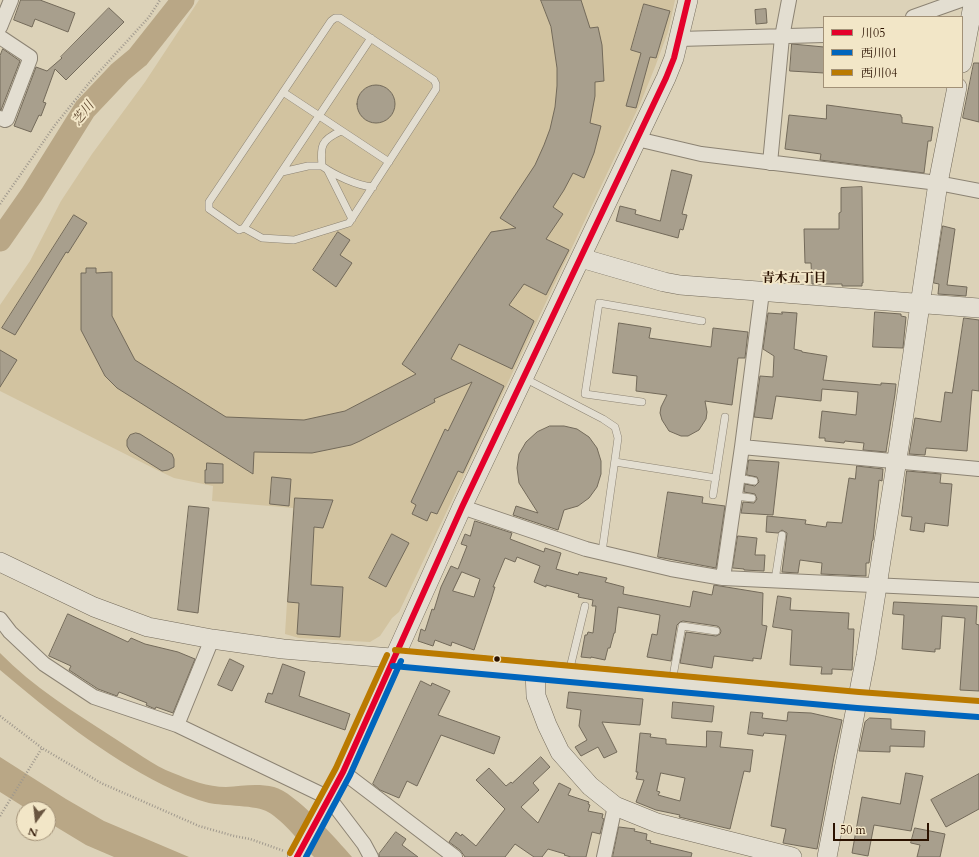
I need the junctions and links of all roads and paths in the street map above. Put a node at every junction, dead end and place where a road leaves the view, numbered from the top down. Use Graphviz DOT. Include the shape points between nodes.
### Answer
graph roads {
  1 [pos="11,0"];
  2 [pos="160,0"];
  3 [pos="688,0"];
  4 [pos="789,0"];
  5 [pos="972,5"];
  6 [pos="918,16"];
  7 [pos="0,27"];
  8 [pos="823,35"];
  9 [pos="0,37"];
  10 [pos="782,37"];
  11 [pos="371,38"];
  12 [pos="680,39"];
  13 [pos="963,57"];
  14 [pos="957,88"];
  15 [pos="283,92"];
  16 [pos="319,116"];
  17 [pos="0,118"];
  18 [pos="341,131"];
  19 [pos="637,139"];
  20 [pos="389,162"];
  21 [pos="770,163"];
  22 [pos="325,169"];
  23 [pos="282,172"];
  24 [pos="938,183"];
  25 [pos="372,187"];
  26 [pos="979,190"];
  27 [pos="0,204"];
  28 [pos="352,219"];
  29 [pos="244,228"];
  30 [pos="581,258"];
  31 [pos="762,292"];
  32 [pos="920,303"];
  33 [pos="979,308"];
  34 [pos="702,321"];
  35 [pos="523,378"];
  36 [pos="585,394"];
  37 [pos="642,402"];
  38 [pos="577,406"];
  39 [pos="725,417"];
  40 [pos="742,447"];
  41 [pos="615,462"];
  42 [pos="896,462"];
  43 [pos="979,469"];
  44 [pos="716,478"];
  45 [pos="738,478"];
  46 [pos="754,480"];
  47 [pos="713,495"];
  48 [pos="735,496"];
  49 [pos="752,498"];
  50 [pos="462,507"];
  51 [pos="782,535"];
  52 [pos="602,552"];
  53 [pos="0,562"];
  54 [pos="723,578"];
  55 [pos="775,580"];
  56 [pos="877,585"];
  57 [pos="979,590"];
  58 [pos="585,606"];
  59 [pos="0,619"];
  60 [pos="716,631"];
  61 [pos="212,639"];
  62 [pos="394,658"];
  63 [pos="535,670"];
  64 [pos="568,673"];
  65 [pos="672,683"];
  66 [pos="858,700"];
  67 [pos="979,709"];
  68 [pos="0,716"];
  69 [pos="177,725"];
  70 [pos="42,748"];
  71 [pos="342,772"];
  72 [pos="329,798"];
  73 [pos="615,806"];
  74 [pos="0,816"];
  75 [pos="298,856"];
  76 [pos="371,857"];
  77 [pos="455,857"];
  78 [pos="604,857"];
  79 [pos="792,857"];
  80 [pos="827,857"];
  1 -- 7 [label="street"];
  2 -- 27 [label="path" via="149,17 55,125"];
  3 -- 12 [label="street"];
  4 -- 10 [label="street"];
  5 -- 6 [label="street"];
  5 -- 13 [label="street"];
  8 -- 10 [label="street"];
  9 -- 17 [label="street" via="30,59 7,119"];
  10 -- 12 [label="street"];
  10 -- 21 [label="street"];
  11 -- 15 [label="lane" via="340,18 335,18"];
  11 -- 16 [label="lane"];
  11 -- 20 [label="lane" via="434,80 436,84 436,89"];
  12 -- 19 [label="street" via="666,78"];
  14 -- 24 [label="street"];
  15 -- 16 [label="lane"];
  15 -- 29 [label="lane" via="209,202 209,210 239,230"];
  16 -- 18 [label="lane"];
  16 -- 23 [label="lane"];
  18 -- 20 [label="lane"];
  18 -- 22 [label="lane" via="323,143 321,152"];
  19 -- 21 [label="street" via="701,154"];
  19 -- 30 [label="street"];
  20 -- 25 [label="lane"];
  21 -- 24 [label="street"];
  22 -- 23 [label="lane" via="308,166"];
  22 -- 25 [label="lane"];
  22 -- 28 [label="lane"];
  23 -- 29 [label="lane"];
  24 -- 26 [label="street"];
  24 -- 32 [label="street"];
  25 -- 28 [label="lane"];
  28 -- 29 [label="lane" via="349,223 294,240 262,238"];
  30 -- 31 [label="street" via="664,282"];
  30 -- 35 [label="street"];
  31 -- 32 [label="street"];
  31 -- 40 [label="street"];
  32 -- 33 [label="street"];
  32 -- 42 [label="street"];
  34 -- 36 [label="lane" via="599,303"];
  35 -- 38 [label="lane"];
  35 -- 50 [label="street"];
  36 -- 37 [label="lane"];
  36 -- 38 [label="lane"];
  38 -- 41 [label="lane" via="615,427 618,438"];
  39 -- 44 [label="lane"];
  40 -- 42 [label="street"];
  40 -- 45 [label="street"];
  41 -- 44 [label="lane"];
  41 -- 52 [label="lane"];
  42 -- 43 [label="street"];
  42 -- 56 [label="street"];
  44 -- 47 [label="lane"];
  45 -- 46 [label="lane"];
  45 -- 48 [label="street"];
  48 -- 49 [label="lane"];
  48 -- 54 [label="street"];
  50 -- 52 [label="street" via="586,549"];
  50 -- 62 [label="street"];
  51 -- 55 [label="lane"];
  52 -- 54 [label="street" via="671,569"];
  53 -- 61 [label="street" via="94,607 148,627"];
  54 -- 55 [label="street"];
  55 -- 56 [label="street"];
  56 -- 57 [label="street"];
  56 -- 66 [label="street"];
  58 -- 64 [label="lane"];
  59 -- 69 [label="street" via="44,664 94,697"];
  60 -- 65 [label="lane" via="682,626"];
  61 -- 62 [label="street" via="283,649"];
  61 -- 69 [label="street"];
  62 -- 63 [label="street"];
  62 -- 71 [label="street"];
  63 -- 64 [label="street"];
  63 -- 73 [label="street" via="536,696 560,752 590,786"];
  64 -- 65 [label="street"];
  65 -- 66 [label="street"];
  66 -- 67 [label="street"];
  66 -- 80 [label="street"];
  68 -- 70 [label="path"];
  69 -- 72 [label="street"];
  70 -- 74 [label="path"];
  70 -- 75 [label="path" via="100,783 199,826 250,839"];
  71 -- 72 [label="street"];
  71 -- 77 [label="street"];
  72 -- 75 [label="street"];
  72 -- 76 [label="street"];
  73 -- 78 [label="street"];
  73 -- 79 [label="street" via="657,823"];
}
